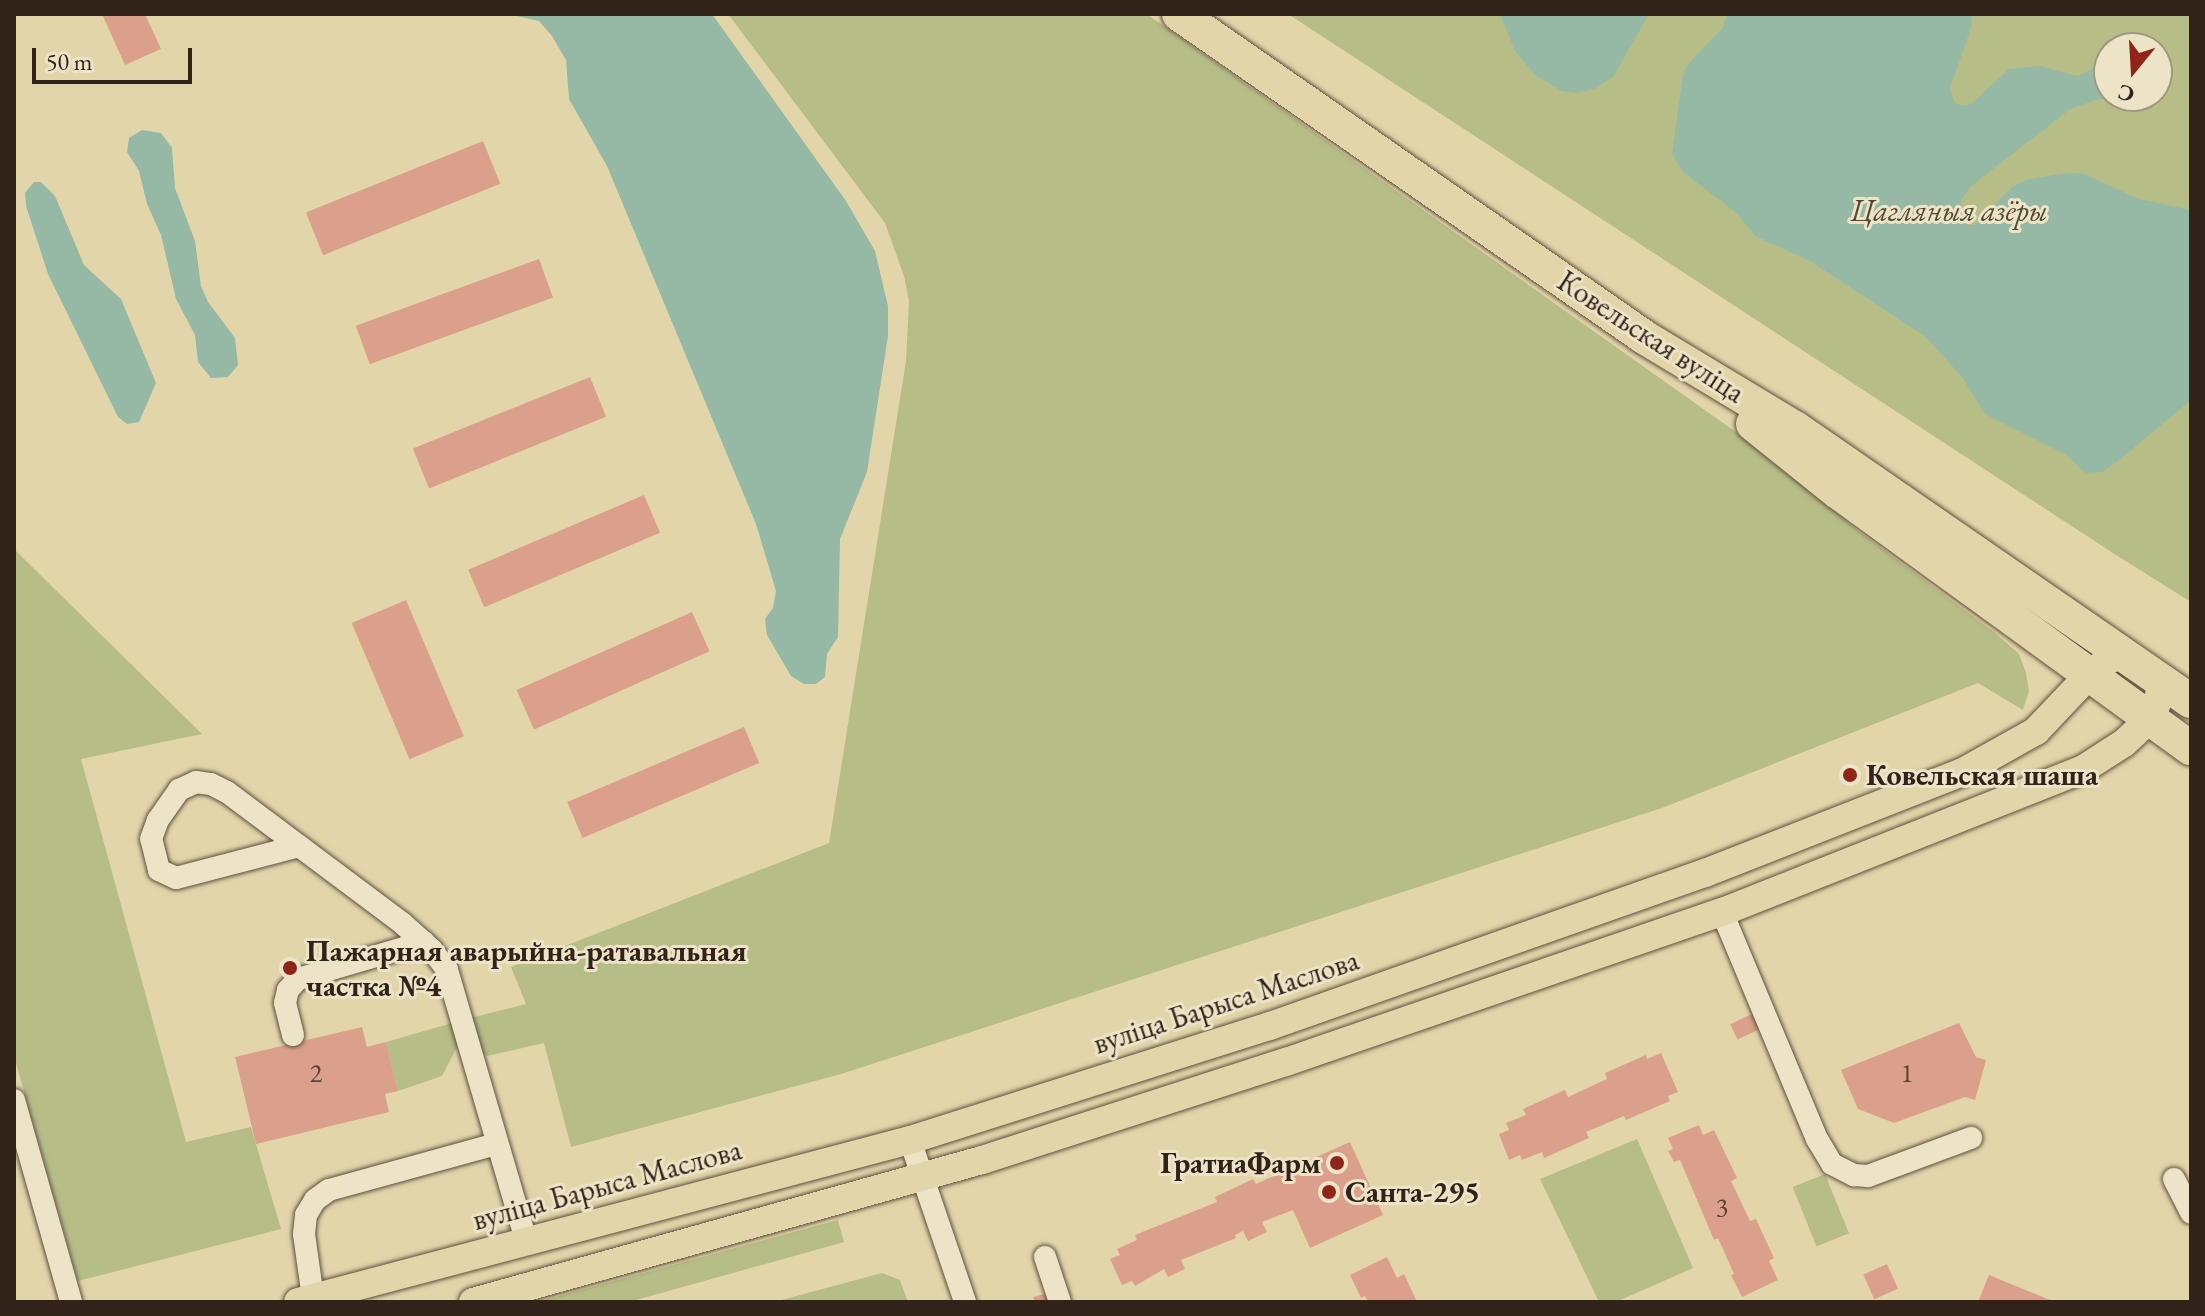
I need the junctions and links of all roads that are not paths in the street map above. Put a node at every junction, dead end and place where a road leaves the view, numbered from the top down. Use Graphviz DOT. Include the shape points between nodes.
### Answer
graph roads {
  1 [pos="1179,14"];
  2 [pos="1644,337"];
  3 [pos="2126,654"];
  4 [pos="2090,674"];
  5 [pos="2160,678"];
  6 [pos="2191,701"];
  7 [pos="2151,718"];
  8 [pos="2191,748"];
  9 [pos="299,846"];
  10 [pos="1722,912"];
  11 [pos="424,942"];
  12 [pos="293,1035"];
  13 [pos="14,1100"];
  14 [pos="1971,1138"];
  15 [pos="910,1140"];
  16 [pos="496,1144"];
  17 [pos="924,1178"];
  18 [pos="2174,1179"];
  19 [pos="2191,1213"];
  20 [pos="526,1241"];
  21 [pos="1045,1257"];
  22 [pos="305,1300"];
  23 [pos="71,1302"];
  24 [pos="473,1302"];
  25 [pos="965,1302"];
  26 [pos="1060,1302"];
  1 -- 2 [label="highway, Ковельская вуліца"];
  2 -- 3 [label="highway, Ковельская вуліца" via="1795,428"];
  2 -- 4 [label="highway" via="1838,492"];
  3 -- 4 [label="main road, вуліца Барыса Маслова"];
  3 -- 5 [label="highway, Ковельская вуліца"];
  4 -- 7 [label="highway"];
  4 -- 15 [label="main road, вуліца Барыса Маслова" via="2041,727 1963,772 1705,873 1270,1026"];
  5 -- 6 [label="highway, Ковельская вуліца"];
  5 -- 7 [label="main road"];
  7 -- 8 [label="highway"];
  7 -- 10 [label="main road" via="2085,768"];
  9 -- 9 [label="street" via="227,792 204,783 184,786 174,795 151,839 159,870 176,878"];
  9 -- 11 [label="street"];
  10 -- 14 [label="street" via="1832,1164 1868,1176"];
  10 -- 17 [label="main road" via="1286,1062"];
  11 -- 12 [label="street" via="298,979 285,1003"];
  11 -- 16 [label="street" via="447,970"];
  13 -- 23 [label="street"];
  15 -- 17 [label="street"];
  15 -- 20 [label="main road, вуліца Барыса Маслова"];
  16 -- 20 [label="street"];
  16 -- 22 [label="street" via="338,1188 315,1200 304,1234"];
  17 -- 24 [label="main road"];
  17 -- 25 [label="street"];
  18 -- 19 [label="street"];
  20 -- 22 [label="main road, вуліца Барыса Маслова"];
  21 -- 26 [label="street"];
}
